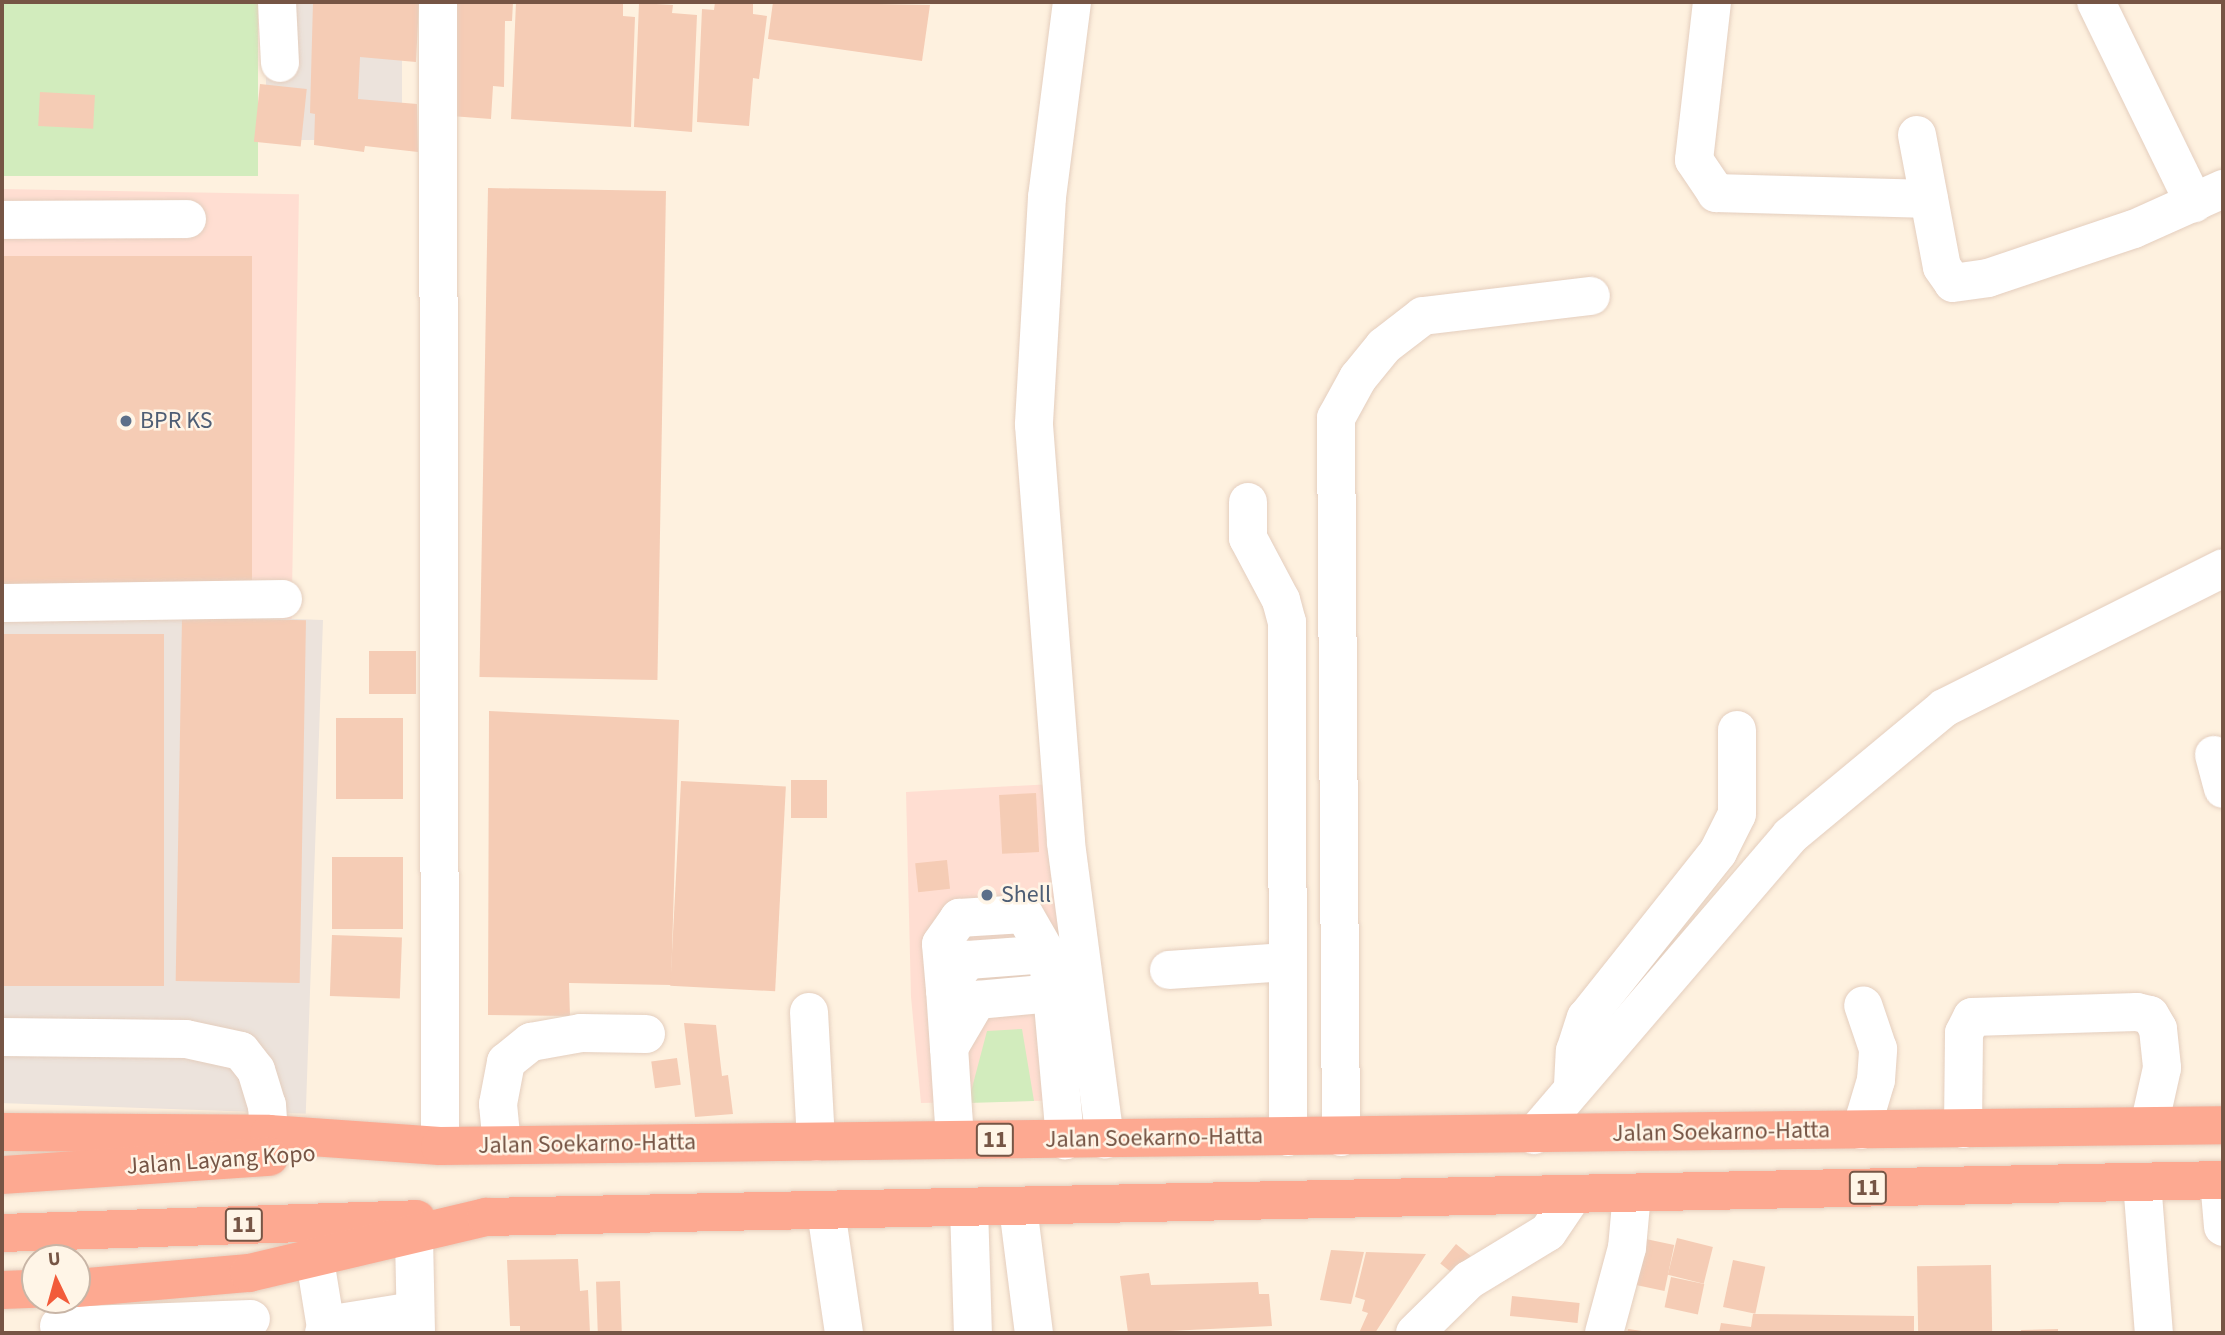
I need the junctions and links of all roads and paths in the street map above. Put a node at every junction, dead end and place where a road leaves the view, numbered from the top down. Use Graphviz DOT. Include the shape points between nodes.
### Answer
graph roads {
  1 [pos="277,2"];
  2 [pos="438,2"];
  3 [pos="1072,2"];
  4 [pos="1712,2"];
  5 [pos="2096,2"];
  6 [pos="280,63"];
  7 [pos="1917,135"];
  8 [pos="2209,196"];
  9 [pos="1929,199"];
  10 [pos="187,219"];
  11 [pos="2,220"];
  12 [pos="1591,296"];
  13 [pos="1248,502"];
  14 [pos="2223,568"];
  15 [pos="283,599"];
  16 [pos="2,603"];
  17 [pos="1737,730"];
  18 [pos="1286,962"];
  19 [pos="1169,970"];
  20 [pos="1052,993"];
  21 [pos="1863,1005"];
  22 [pos="809,1012"];
  23 [pos="646,1034"];
  24 [pos="2,1037"];
  25 [pos="949,1048"];
  26 [pos="1573,1086"];
  27 [pos="2223,1125"];
  28 [pos="2149,1126"];
  29 [pos="1963,1129"];
  30 [pos="1861,1130"];
  31 [pos="2,1132"];
  32 [pos="270,1134"];
  33 [pos="1542,1135"];
  34 [pos="1288,1137"];
  35 [pos="1341,1137"];
  36 [pos="1105,1139"];
  37 [pos="956,1140"];
  38 [pos="1065,1140"];
  39 [pos="816,1142"];
  40 [pos="502,1145"];
  41 [pos="439,1146"];
  42 [pos="2,1175"];
  43 [pos="2221,1180"];
  44 [pos="2142,1182"];
  45 [pos="1632,1193"];
  46 [pos="1573,1195"];
  47 [pos="1018,1207"];
  48 [pos="969,1208"];
  49 [pos="826,1211"];
  50 [pos="486,1217"];
  51 [pos="2223,1227"];
  52 [pos="2,1233"];
  53 [pos="414,1237"];
  54 [pos="1530,1243"];
  55 [pos="315,1260"];
  56 [pos="249,1273"];
  57 [pos="91,1287"];
  58 [pos="21,1289"];
  59 [pos="2,1290"];
  60 [pos="1475,1308"];
  61 [pos="58,1320"];
  62 [pos="415,1322"];
  63 [pos="252,1326"];
  64 [pos="325,1331"];
  65 [pos="844,1333"];
  66 [pos="973,1333"];
  67 [pos="1034,1333"];
  68 [pos="1415,1333"];
  69 [pos="1604,1333"];
  70 [pos="2154,1333"];
  1 -- 6 [label="street"];
  2 -- 41 [label="street"];
  3 -- 36 [label="street" via="1047,197 1034,425 1066,843"];
  4 -- 9 [label="street" via="1694,160 1716,193"];
  5 -- 8 [label="street"];
  7 -- 9 [label="street"];
  8 -- 9 [label="street" via="1988,278 1953,283 1941,267"];
  10 -- 11 [label="street"];
  12 -- 35 [label="street" via="1423,316 1384,346 1358,378 1336,418"];
  13 -- 18 [label="street" via="1248,538 1281,600 1287,622"];
  14 -- 26 [label="street" via="1944,708 1790,836"];
  15 -- 16 [label="street"];
  17 -- 26 [label="street" via="1737,814 1718,852 1586,1017 1576,1051"];
  18 -- 19 [label="street"];
  18 -- 34 [label="street"];
  20 -- 25 [label="street" via="977,1000"];
  20 -- 25 [label="street" via="1047,954 1024,914 959,918 941,944"];
  20 -- 38 [label="street"];
  21 -- 30 [label="street" via="1878,1049 1877,1080"];
  22 -- 39 [label="street"];
  23 -- 40 [label="street" via="581,1033 531,1042 506,1062 498,1104"];
  24 -- 32 [label="street" via="186,1039 241,1051 256,1070"];
  25 -- 37 [label="street"];
  26 -- 33 [label="street"];
  27 -- 28 [label="highway, Jalan Soekarno-Hatta / 11"];
  28 -- 29 [label="highway, Jalan Soekarno-Hatta / 11"];
  28 -- 29 [label="street" via="2162,1068 2158,1028 2150,1015 2137,1012 1972,1017 1964,1033"];
  29 -- 30 [label="highway, Jalan Soekarno-Hatta / 11"];
  30 -- 33 [label="highway, Jalan Soekarno-Hatta / 11"];
  31 -- 32 [label="highway, Jalan Soekarno-Hatta / 11"];
  32 -- 41 [label="highway, Jalan Soekarno-Hatta / 11"];
  33 -- 35 [label="highway, Jalan Soekarno-Hatta / 11"];
  34 -- 35 [label="highway, Jalan Soekarno-Hatta / 11"];
  34 -- 36 [label="highway, Jalan Soekarno-Hatta / 11"];
  36 -- 38 [label="highway, Jalan Soekarno-Hatta / 11"];
  37 -- 38 [label="highway, Jalan Soekarno-Hatta / 11"];
  37 -- 39 [label="highway, Jalan Soekarno-Hatta / 11"];
  39 -- 40 [label="highway, Jalan Soekarno-Hatta / 11"];
  40 -- 41 [label="highway, Jalan Soekarno-Hatta / 11"];
  41 -- 42 [label="highway, Jalan Layang Kopo / 11"];
  43 -- 44 [label="highway, 11"];
  43 -- 51 [label="street"];
  44 -- 45 [label="highway, 11"];
  44 -- 70 [label="street"];
  45 -- 46 [label="highway, 11"];
  45 -- 69 [label="street" via="1627,1248"];
  46 -- 47 [label="highway, 11"];
  46 -- 54 [label="street" via="1548,1232"];
  47 -- 48 [label="highway, 11"];
  47 -- 67 [label="street"];
  48 -- 49 [label="highway, 11"];
  48 -- 66 [label="street"];
  49 -- 50 [label="highway, 11"];
  49 -- 65 [label="street"];
  50 -- 52 [label="highway, 11"];
  50 -- 53 [label="highway, 11"];
  53 -- 55 [label="highway, 11"];
  53 -- 62 [label="street"];
  54 -- 60 [label="street" via="1527,1268"];
  54 -- 68 [label="street" via="1469,1280"];
  55 -- 56 [label="highway, 11"];
  55 -- 64 [label="street"];
  56 -- 57 [label="highway, 11"];
  56 -- 63 [label="street"];
  58 -- 59 [label="highway"];
  61 -- 63 [label="street"];
  62 -- 64 [label="street"];
}
